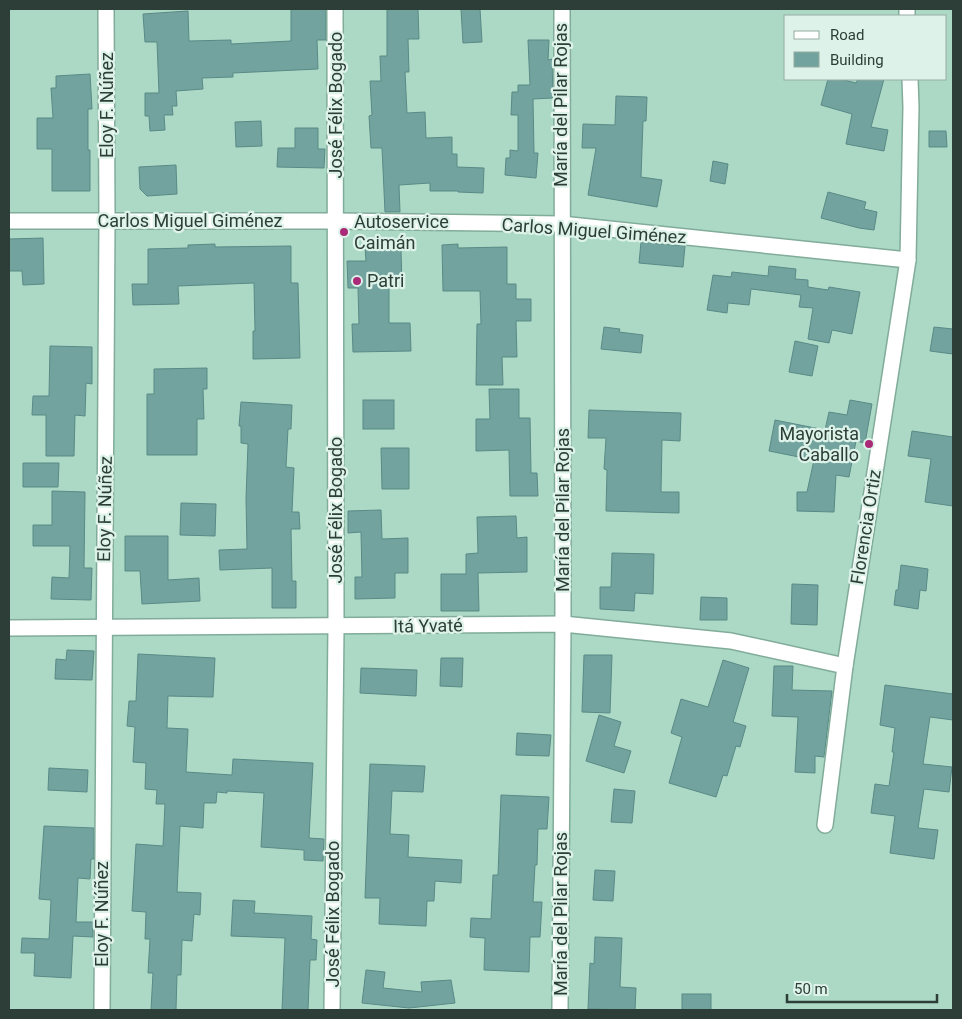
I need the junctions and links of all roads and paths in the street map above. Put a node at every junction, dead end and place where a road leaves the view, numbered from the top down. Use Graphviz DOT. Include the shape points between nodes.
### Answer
graph roads {
  1 [pos="106,9"];
  2 [pos="336,9"];
  3 [pos="562,9"];
  4 [pos="910,80"];
  5 [pos="9,221"];
  6 [pos="107,221"];
  7 [pos="336,221"];
  8 [pos="561,224"];
  9 [pos="908,260"];
  10 [pos="563,624"];
  11 [pos="104,626"];
  12 [pos="336,627"];
  13 [pos="9,628"];
  14 [pos="844,666"];
  15 [pos="825,825"];
  16 [pos="102,1010"];
  17 [pos="332,1010"];
  18 [pos="560,1010"];
  1 -- 6 [label="street, Eloy F. Núñez"];
  2 -- 7 [label="street, José Félix Bogado"];
  3 -- 8 [label="street, María del Pilar Rojas"];
  4 -- 9 [label="street, Florencia Ortiz"];
  5 -- 6 [label="street, Carlos Miguel Giménez"];
  6 -- 7 [label="street, Carlos Miguel Giménez"];
  6 -- 11 [label="street, Eloy F. Núñez"];
  7 -- 8 [label="street, Carlos Miguel Giménez"];
  7 -- 12 [label="street, José Félix Bogado"];
  8 -- 9 [label="street, Carlos Miguel Giménez"];
  8 -- 10 [label="street, María del Pilar Rojas"];
  9 -- 14 [label="street, Florencia Ortiz"];
  10 -- 12 [label="street, Itá Yvaté"];
  10 -- 14 [label="street, Itá Yvaté" via="731,641"];
  10 -- 18 [label="street, María del Pilar Rojas"];
  11 -- 12 [label="street, Itá Yvaté"];
  11 -- 13 [label="street, Itá Yvaté"];
  11 -- 16 [label="street, Eloy F. Núñez"];
  12 -- 17 [label="street, José Félix Bogado"];
  14 -- 15 [label="street, Florencia Ortiz"];
}
